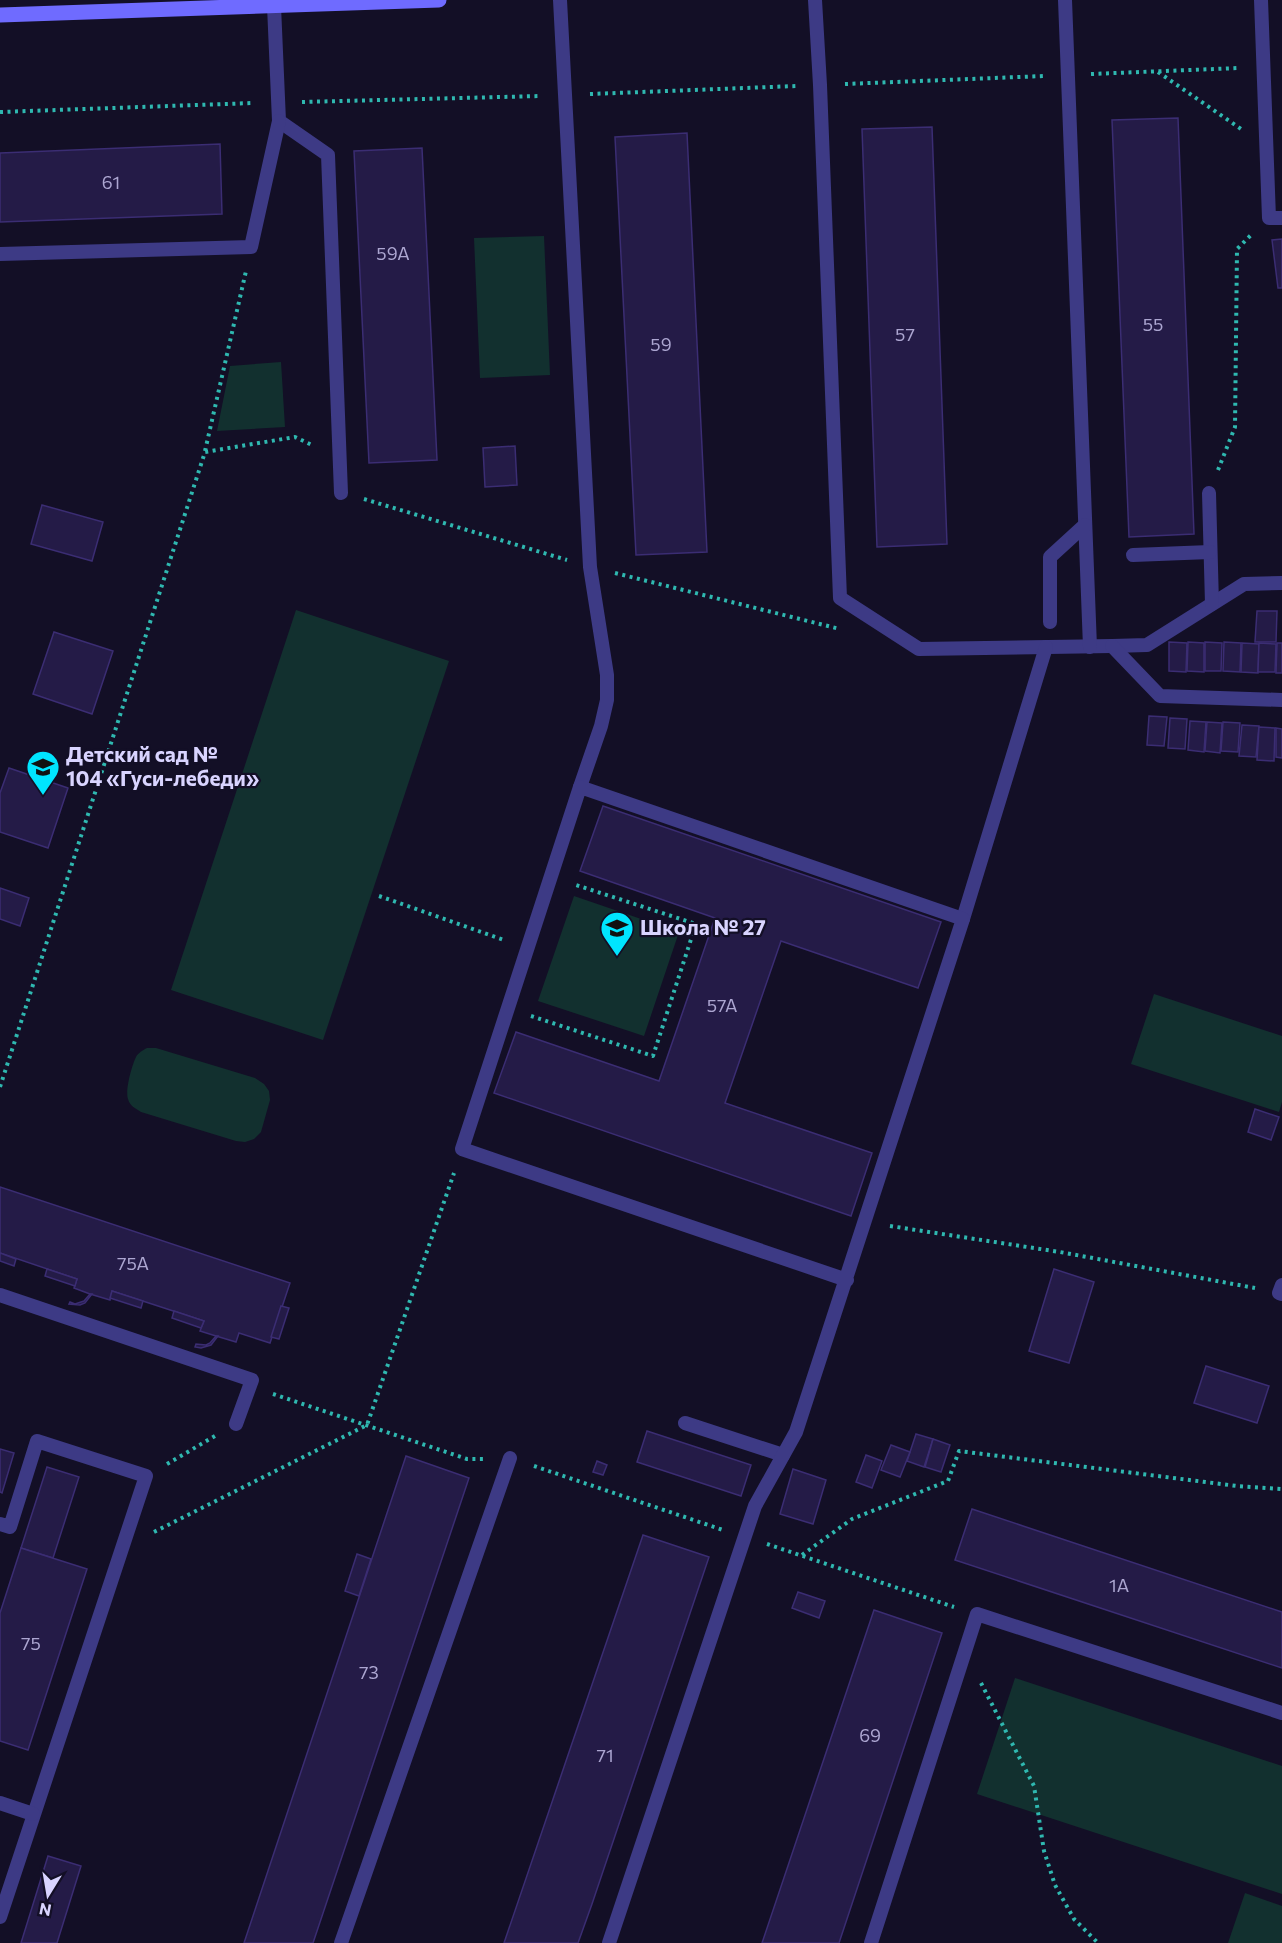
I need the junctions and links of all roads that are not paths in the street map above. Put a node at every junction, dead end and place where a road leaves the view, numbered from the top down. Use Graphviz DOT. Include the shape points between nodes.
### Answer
graph roads {
  1 [pos="439,0"];
  2 [pos="560,0"];
  3 [pos="815,0"];
  4 [pos="1065,0"];
  5 [pos="1261,0"];
  6 [pos="274,6"];
  7 [pos="0,15"];
  8 [pos="279,121"];
  9 [pos="1276,218"];
  10 [pos="0,254"];
  11 [pos="341,493"];
  12 [pos="1209,493"];
  13 [pos="1085,525"];
  14 [pos="1210,552"];
  15 [pos="1133,555"];
  16 [pos="1282,583"];
  17 [pos="1212,604"];
  18 [pos="1050,622"];
  19 [pos="1090,646"];
  20 [pos="1112,646"];
  21 [pos="1046,647"];
  22 [pos="1282,700"];
  23 [pos="580,787"];
  24 [pos="963,918"];
  25 [pos="847,1280"];
  26 [pos="0,1295"];
  27 [pos="685,1423"];
  28 [pos="236,1424"];
  29 [pos="783,1455"];
  30 [pos="510,1458"];
  31 [pos="0,1524"];
  32 [pos="1282,1713"];
  33 [pos="0,1803"];
  34 [pos="33,1814"];
  35 [pos="0,1917"];
  36 [pos="341,1943"];
  37 [pos="609,1943"];
  38 [pos="871,1943"];
  1 -- 6 [label="street"];
  2 -- 23 [label="lane" via="590,567 607,675 601,726"];
  3 -- 21 [label="lane" via="840,598 919,649"];
  4 -- 13 [label="lane"];
  5 -- 9 [label="lane" via="1266,146"];
  6 -- 7 [label="street"];
  6 -- 8 [label="lane"];
  8 -- 10 [label="lane" via="251,247"];
  8 -- 11 [label="lane" via="328,155"];
  12 -- 14 [label="lane"];
  13 -- 18 [label="lane" via="1050,557"];
  13 -- 19 [label="lane"];
  14 -- 15 [label="lane"];
  14 -- 17 [label="lane"];
  16 -- 17 [label="lane" via="1244,584"];
  17 -- 20 [label="lane" via="1147,645"];
  19 -- 20 [label="lane"];
  19 -- 21 [label="lane"];
  20 -- 22 [label="lane" via="1160,696"];
  21 -- 24 [label="lane"];
  23 -- 24 [label="lane"];
  23 -- 25 [label="lane" via="462,1149"];
  24 -- 25 [label="lane"];
  25 -- 29 [label="lane" via="796,1432"];
  26 -- 28 [label="lane" via="252,1380"];
  27 -- 29 [label="lane"];
  29 -- 37 [label="lane" via="755,1506"];
  30 -- 36 [label="lane"];
  31 -- 34 [label="lane" via="10,1527 37,1441 146,1476"];
  32 -- 38 [label="lane" via="977,1614"];
  33 -- 34 [label="lane"];
  34 -- 35 [label="lane"];
}
